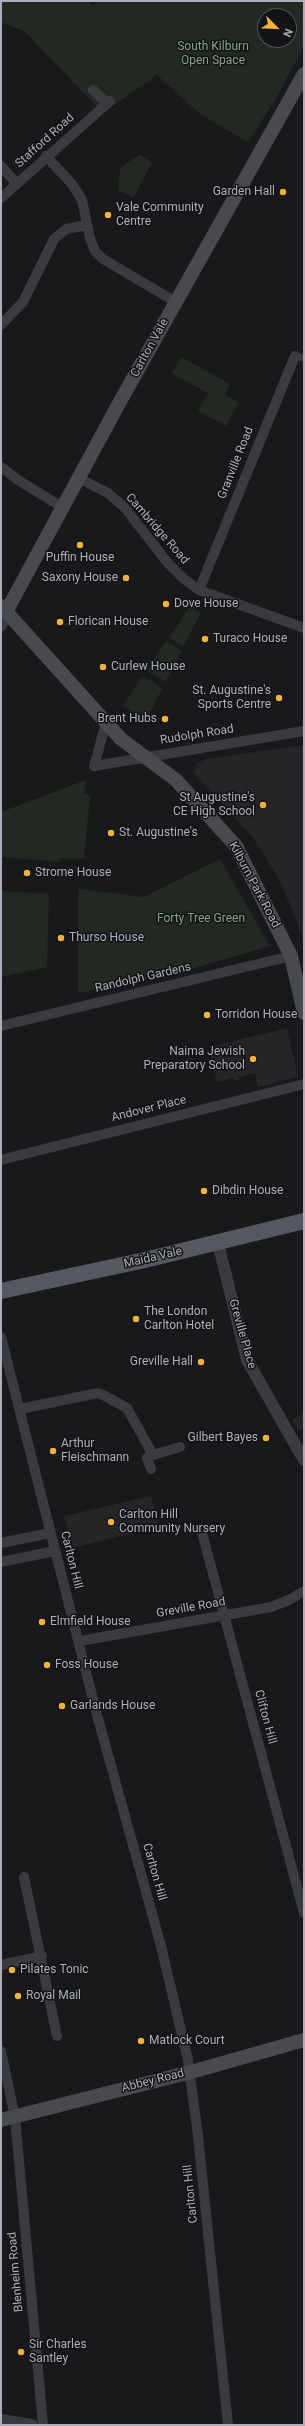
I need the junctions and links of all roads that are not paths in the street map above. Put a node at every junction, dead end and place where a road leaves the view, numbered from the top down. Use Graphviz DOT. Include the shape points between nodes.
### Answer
graph roads {
  1 [pos="304,74"];
  2 [pos="93,90"];
  3 [pos="46,156"];
  4 [pos="1,166"];
  5 [pos="16,184"];
  6 [pos="1,198"];
  7 [pos="87,225"];
  8 [pos="176,302"];
  9 [pos="1,325"];
  10 [pos="299,357"];
  11 [pos="1,467"];
  12 [pos="78,478"];
  13 [pos="62,507"];
  14 [pos="199,590"];
  15 [pos="3,614"];
  16 [pos="304,628"];
  17 [pos="106,723"];
  18 [pos="304,731"];
  19 [pos="146,756"];
  20 [pos="291,956"];
  21 [pos="304,1013"];
  22 [pos="1,1026"];
  23 [pos="304,1084"];
  24 [pos="1,1160"];
  25 [pos="304,1221"];
  26 [pos="218,1243"];
  27 [pos="1,1291"];
  28 [pos="1,1337"];
  29 [pos="20,1409"];
  30 [pos="180,1447"];
  31 [pos="153,1455"];
  32 [pos="304,1460"];
  33 [pos="151,1469"];
  34 [pos="201,1529"];
  35 [pos="50,1533"];
  36 [pos="1,1543"];
  37 [pos="55,1551"];
  38 [pos="1,1562"];
  39 [pos="304,1591"];
  40 [pos="224,1615"];
  41 [pos="80,1641"];
  42 [pos="24,1877"];
  43 [pos="304,1912"];
  44 [pos="42,1956"];
  45 [pos="1,1965"];
  46 [pos="57,2036"];
  47 [pos="304,2040"];
  48 [pos="1,2051"];
  49 [pos="191,2072"];
  50 [pos="15,2116"];
  51 [pos="1,2120"];
  52 [pos="1,2420"];
  53 [pos="32,2425"];
  54 [pos="43,2425"];
  55 [pos="228,2425"];
  1 -- 8 [label="main road, Carlton Vale"];
  2 -- 3 [label="street, Stafford Road" via="108,102"];
  3 -- 5 [label="street, Stafford Road"];
  3 -- 7 [label="street" via="78,192"];
  4 -- 5 [label="street"];
  5 -- 6 [label="street, Stafford Road"];
  7 -- 8 [label="street" via="95,251 103,259"];
  7 -- 9 [label="street" via="66,229 54,239 23,302"];
  8 -- 12 [label="main road, Carlton Vale"];
  10 -- 14 [label="street, Granville Road"];
  11 -- 13 [label="street"];
  12 -- 13 [label="main road, Carlton Vale"];
  12 -- 14 [label="street, Cambridge Road" via="108,493 119,503 167,562"];
  13 -- 15 [label="main road, Carlton Vale"];
  14 -- 16 [label="street, Cambridge Road"];
  15 -- 17 [label="main road, Kilburn Park Road"];
  17 -- 19 [label="main road, Kilburn Park Road" via="121,739"];
  17 -- 19 [label="street, Rudolph Road" via="94,766"];
  18 -- 19 [label="street, Rudolph Road"];
  19 -- 20 [label="main road, Kilburn Park Road" via="176,780 236,846"];
  20 -- 21 [label="main road, Kilburn Park Road"];
  20 -- 22 [label="street, Randolph Gardens"];
  23 -- 24 [label="street, Andover Place"];
  25 -- 26 [label="main road, Maida Vale"];
  26 -- 27 [label="main road, Maida Vale"];
  26 -- 32 [label="street, Greville Place" via="247,1360"];
  28 -- 29 [label="street, Carlton Hill"];
  29 -- 31 [label="street" via="98,1393 127,1408"];
  29 -- 35 [label="street, Carlton Hill"];
  30 -- 31 [label="street"];
  31 -- 33 [label="street" via="147,1458"];
  34 -- 40 [label="street, Clifton Hill"];
  35 -- 36 [label="street"];
  35 -- 37 [label="street, Carlton Hill"];
  37 -- 38 [label="street"];
  37 -- 41 [label="street, Carlton Hill"];
  39 -- 40 [label="street, Greville Road" via="271,1607"];
  40 -- 41 [label="street, Greville Road"];
  40 -- 43 [label="street, Clifton Hill"];
  41 -- 49 [label="street, Carlton Hill" via="96,1711 162,1946"];
  42 -- 44 [label="street"];
  44 -- 45 [label="street"];
  44 -- 46 [label="street"];
  47 -- 49 [label="main road, Abbey Road"];
  48 -- 50 [label="street, Blenheim Road"];
  49 -- 50 [label="main road, Abbey Road"];
  49 -- 55 [label="street, Carlton Hill"];
  50 -- 51 [label="main road, Abbey Road"];
  50 -- 54 [label="street, Blenheim Road"];
  52 -- 53 [label="street"];
}
